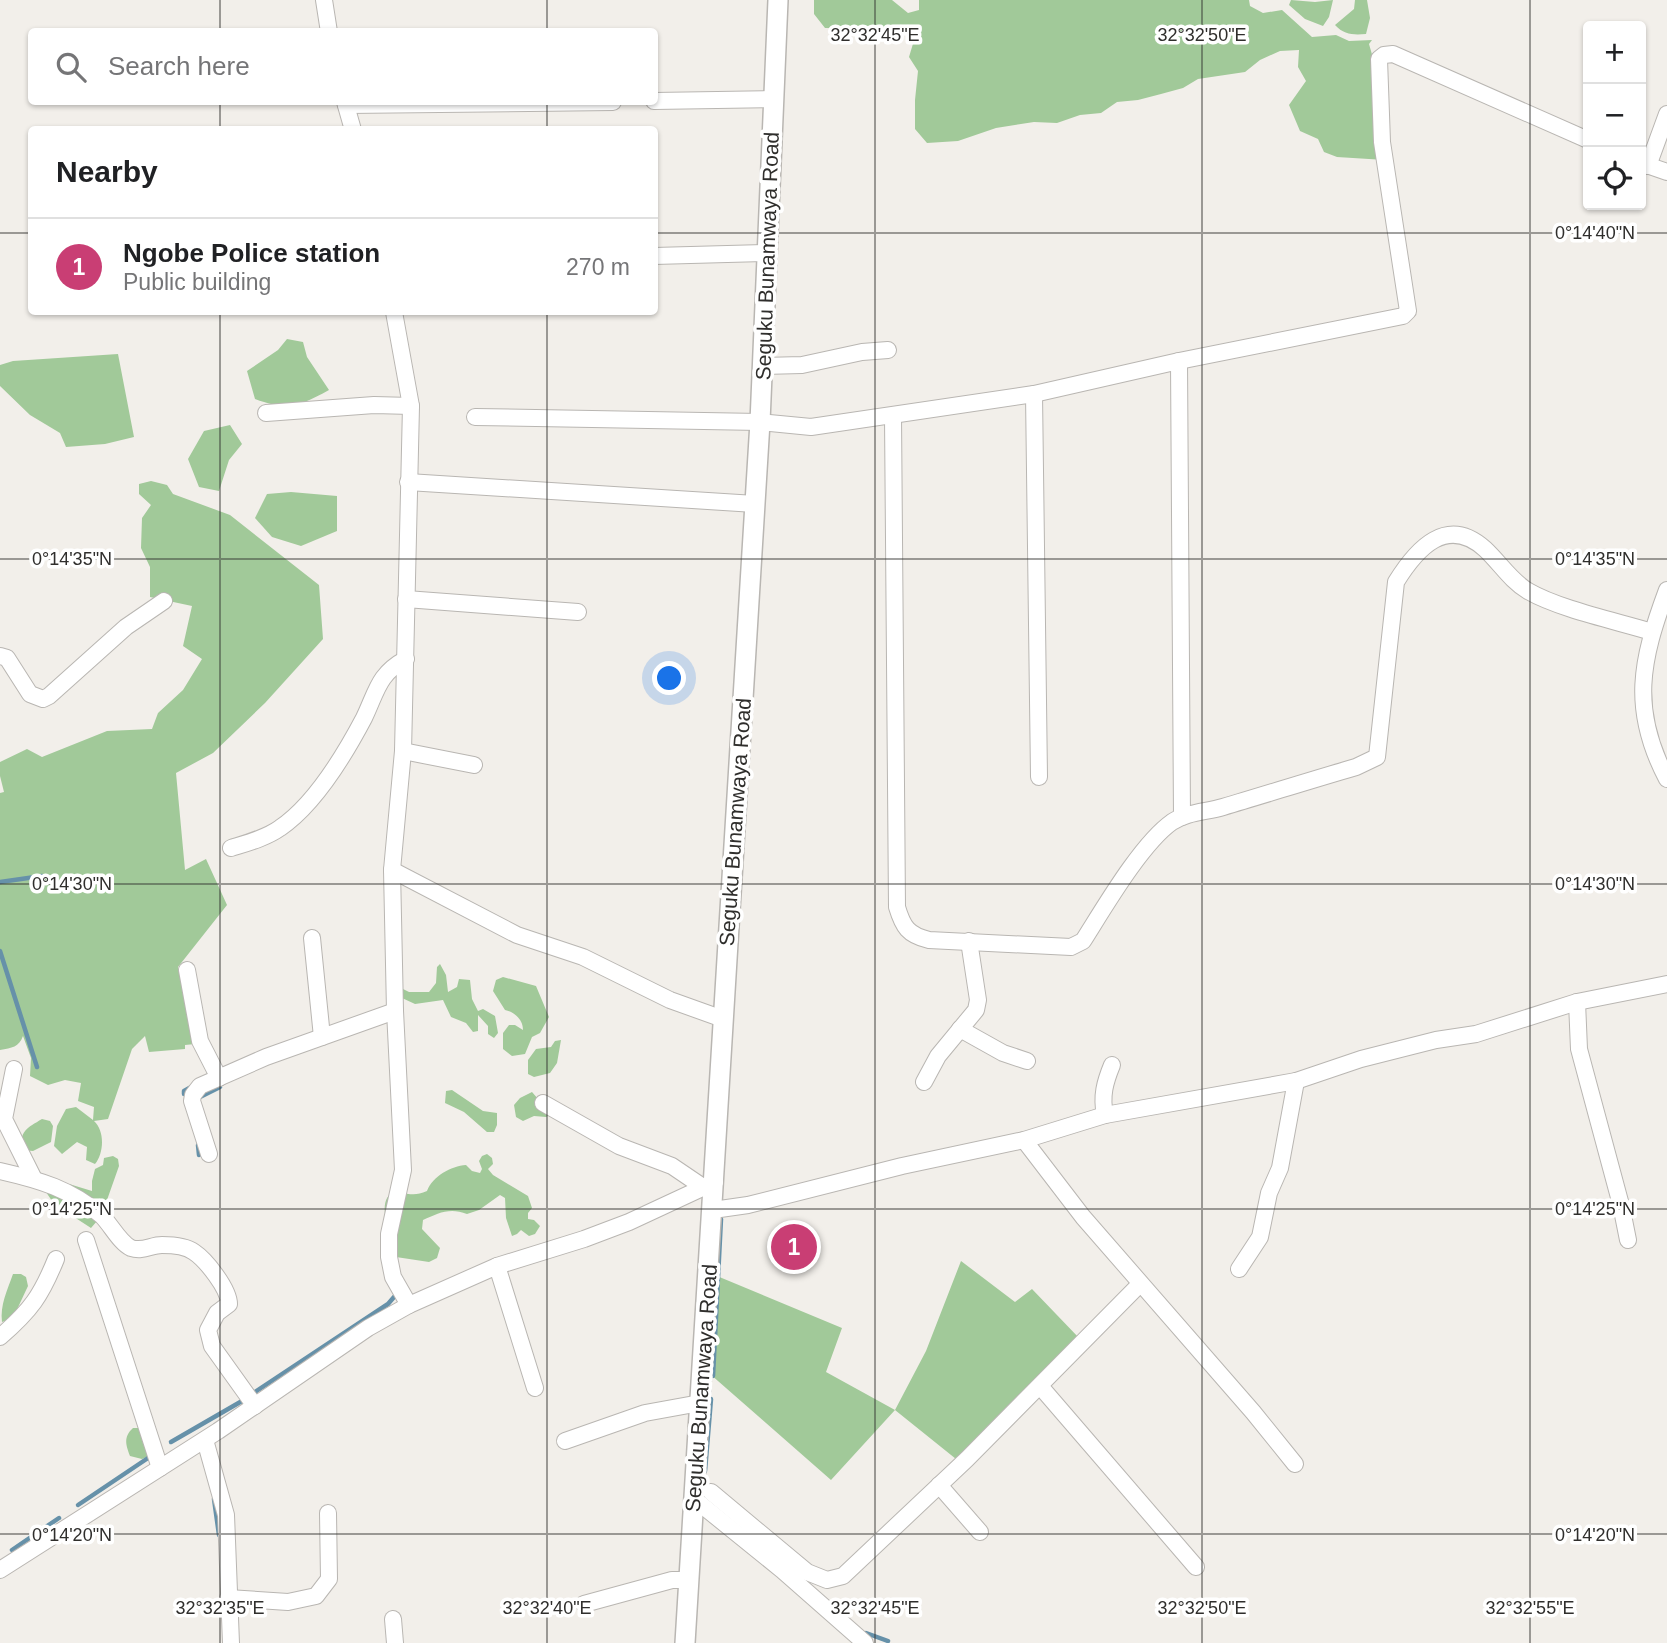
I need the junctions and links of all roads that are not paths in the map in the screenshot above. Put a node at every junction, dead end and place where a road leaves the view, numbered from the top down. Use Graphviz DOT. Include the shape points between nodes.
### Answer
graph roads {
  1 [pos="324,0"];
  2 [pos="778,0"];
  3 [pos="328,28"];
  4 [pos="774,99"];
  5 [pos="658,101"];
  6 [pos="347,105"];
  7 [pos="1667,114"];
  8 [pos="352,126"];
  9 [pos="1583,138"];
  10 [pos="1646,160"];
  11 [pos="1646,165"];
  12 [pos="1667,172"];
  13 [pos="767,253"];
  14 [pos="658,256"];
  15 [pos="395,315"];
  16 [pos="888,350"];
  17 [pos="1179,361"];
  18 [pos="763,366"];
  19 [pos="1034,394"];
  20 [pos="411,406"];
  21 [pos="266,413"];
  22 [pos="892,416"];
  23 [pos="475,417"];
  24 [pos="761,422"];
  25 [pos="408,482"];
  26 [pos="755,504"];
  27 [pos="1667,590"];
  28 [pos="406,599"];
  29 [pos="164,601"];
  30 [pos="578,612"];
  31 [pos="1652,632"];
  32 [pos="0,656"];
  33 [pos="406,659"];
  34 [pos="403,751"];
  35 [pos="474,765"];
  36 [pos="1039,777"];
  37 [pos="1667,779"];
  38 [pos="1182,817"];
  39 [pos="231,848"];
  40 [pos="392,870"];
  41 [pos="312,938"];
  42 [pos="969,941"];
  43 [pos="187,970"];
  44 [pos="1667,984"];
  45 [pos="1577,1002"];
  46 [pos="395,1011"];
  47 [pos="723,1019"];
  48 [pos="960,1029"];
  49 [pos="322,1037"];
  50 [pos="1027,1061"];
  51 [pos="1112,1065"];
  52 [pos="15,1069"];
  53 [pos="219,1078"];
  54 [pos="1296,1081"];
  55 [pos="924,1082"];
  56 [pos="543,1103"];
  57 [pos="1105,1115"];
  58 [pos="1024,1140"];
  59 [pos="209,1154"];
  60 [pos="0,1171"];
  61 [pos="34,1179"];
  62 [pos="709,1184"];
  63 [pos="713,1210"];
  64 [pos="86,1240"];
  65 [pos="1628,1240"];
  66 [pos="56,1259"];
  67 [pos="497,1265"];
  68 [pos="1239,1269"];
  69 [pos="1140,1284"];
  70 [pos="409,1305"];
  71 [pos="0,1337"];
  72 [pos="1040,1386"];
  73 [pos="535,1388"];
  74 [pos="700,1403"];
  75 [pos="255,1406"];
  76 [pos="205,1440"];
  77 [pos="565,1441"];
  78 [pos="1295,1464"];
  79 [pos="160,1468"];
  80 [pos="939,1485"];
  81 [pos="702,1495"];
  82 [pos="328,1513"];
  83 [pos="979,1532"];
  84 [pos="1196,1567"];
  85 [pos="0,1570"];
  86 [pos="688,1580"];
  87 [pos="228,1598"];
  88 [pos="584,1604"];
  89 [pos="393,1619"];
  90 [pos="231,1643"];
  91 [pos="395,1643"];
  92 [pos="684,1643"];
  93 [pos="865,1643"];
  1 -- 3 [label="street"];
  2 -- 4 [label="main road, Seguku Bunamwaya Road"];
  4 -- 5 [label="street"];
  4 -- 13 [label="main road, Seguku Bunamwaya Road"];
  6 -- 8 [label="street"];
  7 -- 10 [label="street"];
  9 -- 17 [label="street" via="1393,54 1384,55 1380,59 1382,142 1407,314"];
  11 -- 12 [label="street"];
  13 -- 14 [label="street"];
  13 -- 18 [label="main road, Seguku Bunamwaya Road"];
  15 -- 20 [label="street"];
  16 -- 18 [label="street" via="802,365"];
  17 -- 19 [label="street"];
  17 -- 38 [label="street"];
  18 -- 24 [label="main road, Seguku Bunamwaya Road"];
  19 -- 22 [label="street"];
  19 -- 36 [label="street"];
  20 -- 21 [label="street"];
  20 -- 25 [label="street"];
  22 -- 24 [label="street" via="811,427"];
  22 -- 42 [label="street" via="897,907 901,923 915,936"];
  23 -- 24 [label="street"];
  24 -- 26 [label="main road, Seguku Bunamwaya Road"];
  25 -- 26 [label="street"];
  25 -- 28 [label="street"];
  26 -- 47 [label="main road, Seguku Bunamwaya Road"];
  27 -- 31 [label="street"];
  28 -- 30 [label="street"];
  28 -- 33 [label="street"];
  29 -- 32 [label="street" via="126,627 43,699 30,694 7,658"];
  31 -- 37 [label="street" via="1644,718"];
  31 -- 38 [label="street" via="1528,591 1468,536 1448,534 1409,561 1396,582 1377,757"];
  33 -- 34 [label="street"];
  33 -- 39 [label="street" via="391,667 378,683 339,761 291,820"];
  34 -- 35 [label="street"];
  34 -- 40 [label="street"];
  38 -- 42 [label="street" via="1156,836 1083,941 1060,948"];
  40 -- 46 [label="street"];
  40 -- 47 [label="street" via="517,935 583,957 670,1000"];
  41 -- 49 [label="street"];
  42 -- 48 [label="street" via="978,1000 976,1010"];
  43 -- 53 [label="street" via="200,1041"];
  44 -- 45 [label="street"];
  45 -- 54 [label="street" via="1476,1034 1361,1059"];
  45 -- 65 [label="street" via="1579,1049"];
  46 -- 49 [label="street"];
  46 -- 70 [label="street" via="403,1170 389,1234 389,1257 393,1277"];
  47 -- 62 [label="main road, Seguku Bunamwaya Road"];
  48 -- 50 [label="street"];
  48 -- 55 [label="street"];
  49 -- 53 [label="street"];
  51 -- 57 [label="street" via="1102,1098"];
  52 -- 61 [label="street" via="4,1119"];
  53 -- 59 [label="street" via="201,1086 192,1101"];
  54 -- 57 [label="street"];
  54 -- 68 [label="street" via="1280,1168 1269,1193 1260,1237"];
  56 -- 62 [label="street" via="619,1146"];
  57 -- 58 [label="street"];
  58 -- 63 [label="street"];
  58 -- 69 [label="street"];
  60 -- 61 [label="street"];
  61 -- 75 [label="street" via="74,1194 104,1218 129,1247 143,1250 159,1244 194,1252 229,1295 229,1304 208,1330 212,1346"];
  62 -- 63 [label="main road, Seguku Bunamwaya Road"];
  62 -- 67 [label="street" via="629,1222"];
  63 -- 74 [label="main road, Seguku Bunamwaya Road"];
  64 -- 79 [label="street"];
  66 -- 71 [label="street" via="43,1292"];
  67 -- 70 [label="street"];
  67 -- 73 [label="street"];
  69 -- 72 [label="street"];
  69 -- 78 [label="street"];
  70 -- 75 [label="street"];
  72 -- 80 [label="street"];
  72 -- 84 [label="street"];
  74 -- 77 [label="street" via="645,1413"];
  74 -- 81 [label="main road, Seguku Bunamwaya Road"];
  75 -- 76 [label="street"];
  76 -- 79 [label="street"];
  76 -- 87 [label="street" via="226,1515"];
  79 -- 85 [label="street"];
  80 -- 81 [label="street" via="844,1576 827,1580 807,1572"];
  80 -- 83 [label="street"];
  81 -- 86 [label="main road, Seguku Bunamwaya Road"];
  81 -- 93 [label="street"];
  82 -- 87 [label="street" via="329,1579 317,1596 288,1602"];
  86 -- 88 [label="street" via="672,1580"];
  86 -- 92 [label="main road, Seguku Bunamwaya Road"];
  87 -- 90 [label="street"];
  89 -- 91 [label="street"];
}
